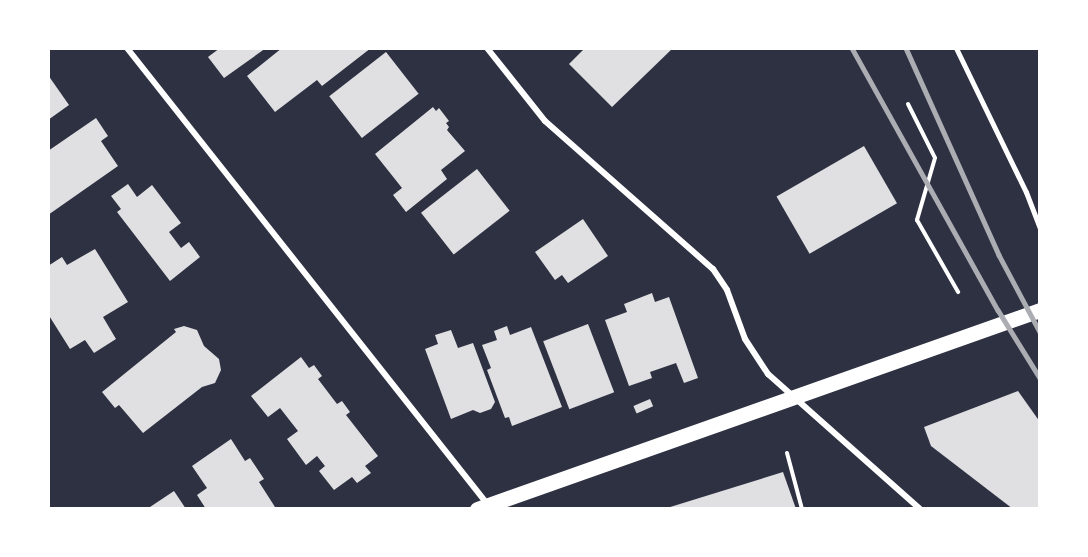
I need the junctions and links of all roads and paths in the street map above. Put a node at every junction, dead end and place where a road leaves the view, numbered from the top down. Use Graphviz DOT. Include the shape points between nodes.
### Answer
graph roads {
  1 [pos="127,48"];
  2 [pos="487,48"];
  3 [pos="956,48"];
  4 [pos="908,104"];
  5 [pos="1040,228"];
  6 [pos="958,292"];
  7 [pos="1040,310"];
  8 [pos="794,399"];
  9 [pos="787,453"];
  10 [pos="483,507"];
  11 [pos="802,509"];
  12 [pos="920,509"];
  1 -- 10 [label="street"];
  2 -- 8 [label="street" via="545,121 713,269 727,290 754,355"];
  3 -- 5 [label="street"];
  4 -- 6 [label="path" via="935,158 917,220"];
  7 -- 8 [label="main road"];
  8 -- 10 [label="main road"];
  8 -- 12 [label="street"];
  9 -- 11 [label="path"];
}
